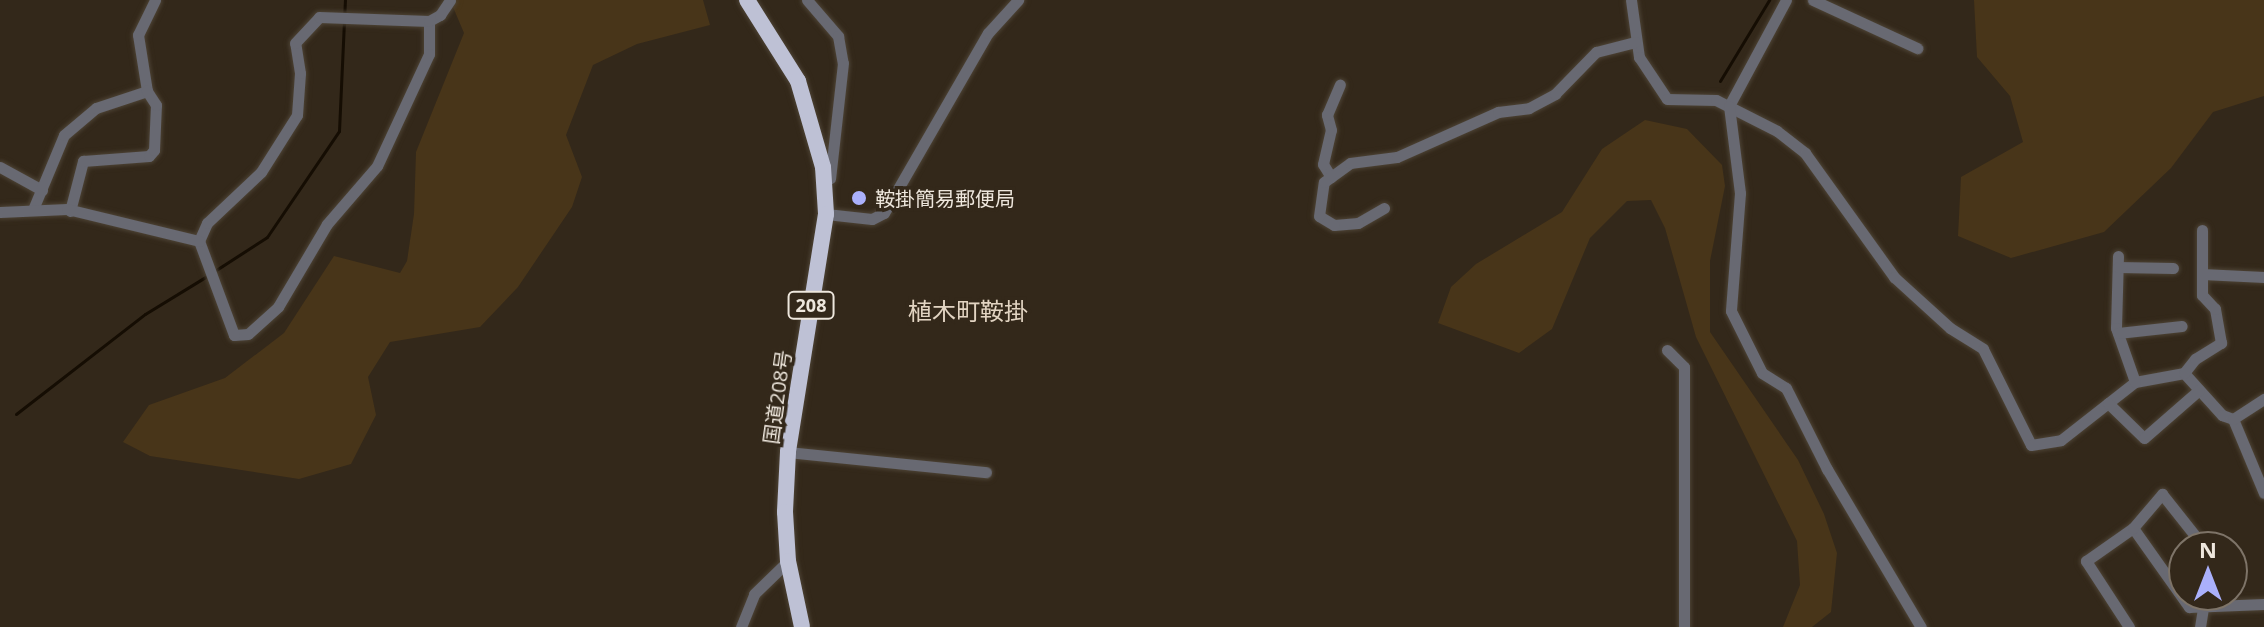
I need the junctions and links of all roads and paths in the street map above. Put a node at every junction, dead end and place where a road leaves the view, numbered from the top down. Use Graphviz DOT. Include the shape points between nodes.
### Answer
graph roads {
  1 [pos="155,0"];
  2 [pos="450,0"];
  3 [pos="747,0"];
  4 [pos="807,0"];
  5 [pos="1018,0"];
  6 [pos="1631,0"];
  7 [pos="1786,0"];
  8 [pos="1813,0"];
  9 [pos="429,21"];
  10 [pos="1635,42"];
  11 [pos="1917,48"];
  12 [pos="1340,85"];
  13 [pos="147,91"];
  14 [pos="1729,106"];
  15 [pos="0,167"];
  16 [pos="1331,177"];
  17 [pos="42,190"];
  18 [pos="34,207"];
  19 [pos="1384,208"];
  20 [pos="70,211"];
  21 [pos="0,212"];
  22 [pos="826,214"];
  23 [pos="2202,230"];
  24 [pos="199,241"];
  25 [pos="2173,268"];
  26 [pos="2202,274"];
  27 [pos="2264,277"];
  28 [pos="2182,326"];
  29 [pos="2118,333"];
  30 [pos="1667,350"];
  31 [pos="2184,373"];
  32 [pos="2135,382"];
  33 [pos="2199,390"];
  34 [pos="2264,399"];
  35 [pos="2108,403"];
  36 [pos="2233,419"];
  37 [pos="788,452"];
  38 [pos="986,472"];
  39 [pos="2264,493"];
  40 [pos="2133,528"];
  41 [pos="2192,531"];
  42 [pos="788,561"];
  43 [pos="2168,577"];
  44 [pos="741,627"];
  45 [pos="802,627"];
  46 [pos="1684,627"];
  47 [pos="1921,627"];
  48 [pos="2129,627"];
  1 -- 13 [label="street" via="138,35"];
  2 -- 9 [label="street"];
  3 -- 22 [label="highway, 国道208号 / 208" via="798,81 823,167"];
  4 -- 22 [label="street" via="838,36 843,63"];
  5 -- 22 [label="street" via="988,33 884,213 872,219"];
  6 -- 10 [label="street"];
  7 -- 14 [label="street"];
  8 -- 11 [label="street"];
  9 -- 24 [label="street" via="319,17 295,43 300,73 297,115 261,172 207,223"];
  9 -- 24 [label="street" via="429,54 377,166 327,224 278,307 248,334 234,335"];
  10 -- 14 [label="street" via="1650,79 1667,99 1705,98"];
  10 -- 16 [label="street" via="1596,52 1555,94 1529,108 1498,112 1397,157 1350,163"];
  12 -- 16 [label="street" via="1327,115 1331,130 1323,164"];
  13 -- 17 [label="street" via="96,108 64,135"];
  13 -- 20 [label="street" via="156,105 154,150 149,156 83,161"];
  14 -- 35 [label="street" via="1805,153 1905,290 1983,349 2031,445 2061,440"];
  14 -- 47 [label="street" via="1740,193 1731,311 1762,373 1786,388 1827,469"];
  15 -- 17 [label="street"];
  16 -- 19 [label="street" via="1324,182 1319,216 1334,225 1358,223"];
  17 -- 18 [label="street"];
  18 -- 20 [label="street"];
  18 -- 21 [label="street"];
  20 -- 24 [label="street"];
  22 -- 37 [label="highway, 国道208号 / 208"];
  23 -- 26 [label="street"];
  25 -- 29 [label="street" via="2118,261"];
  26 -- 27 [label="street"];
  26 -- 31 [label="street" via="2202,295 2215,309 2221,343"];
  28 -- 29 [label="street"];
  29 -- 32 [label="street"];
  30 -- 46 [label="street" via="1684,367"];
  31 -- 32 [label="street"];
  31 -- 33 [label="street"];
  32 -- 35 [label="street"];
  33 -- 35 [label="street" via="2144,438"];
  33 -- 36 [label="street" via="2222,415"];
  34 -- 36 [label="street"];
  36 -- 39 [label="street"];
  37 -- 38 [label="street"];
  37 -- 42 [label="highway, 国道208号 / 208"];
  40 -- 41 [label="street" via="2165,494"];
  40 -- 43 [label="street"];
  40 -- 48 [label="street" via="2086,564"];
  42 -- 44 [label="street" via="754,594"];
  42 -- 45 [label="highway, 国道208号 / 208"];
}
